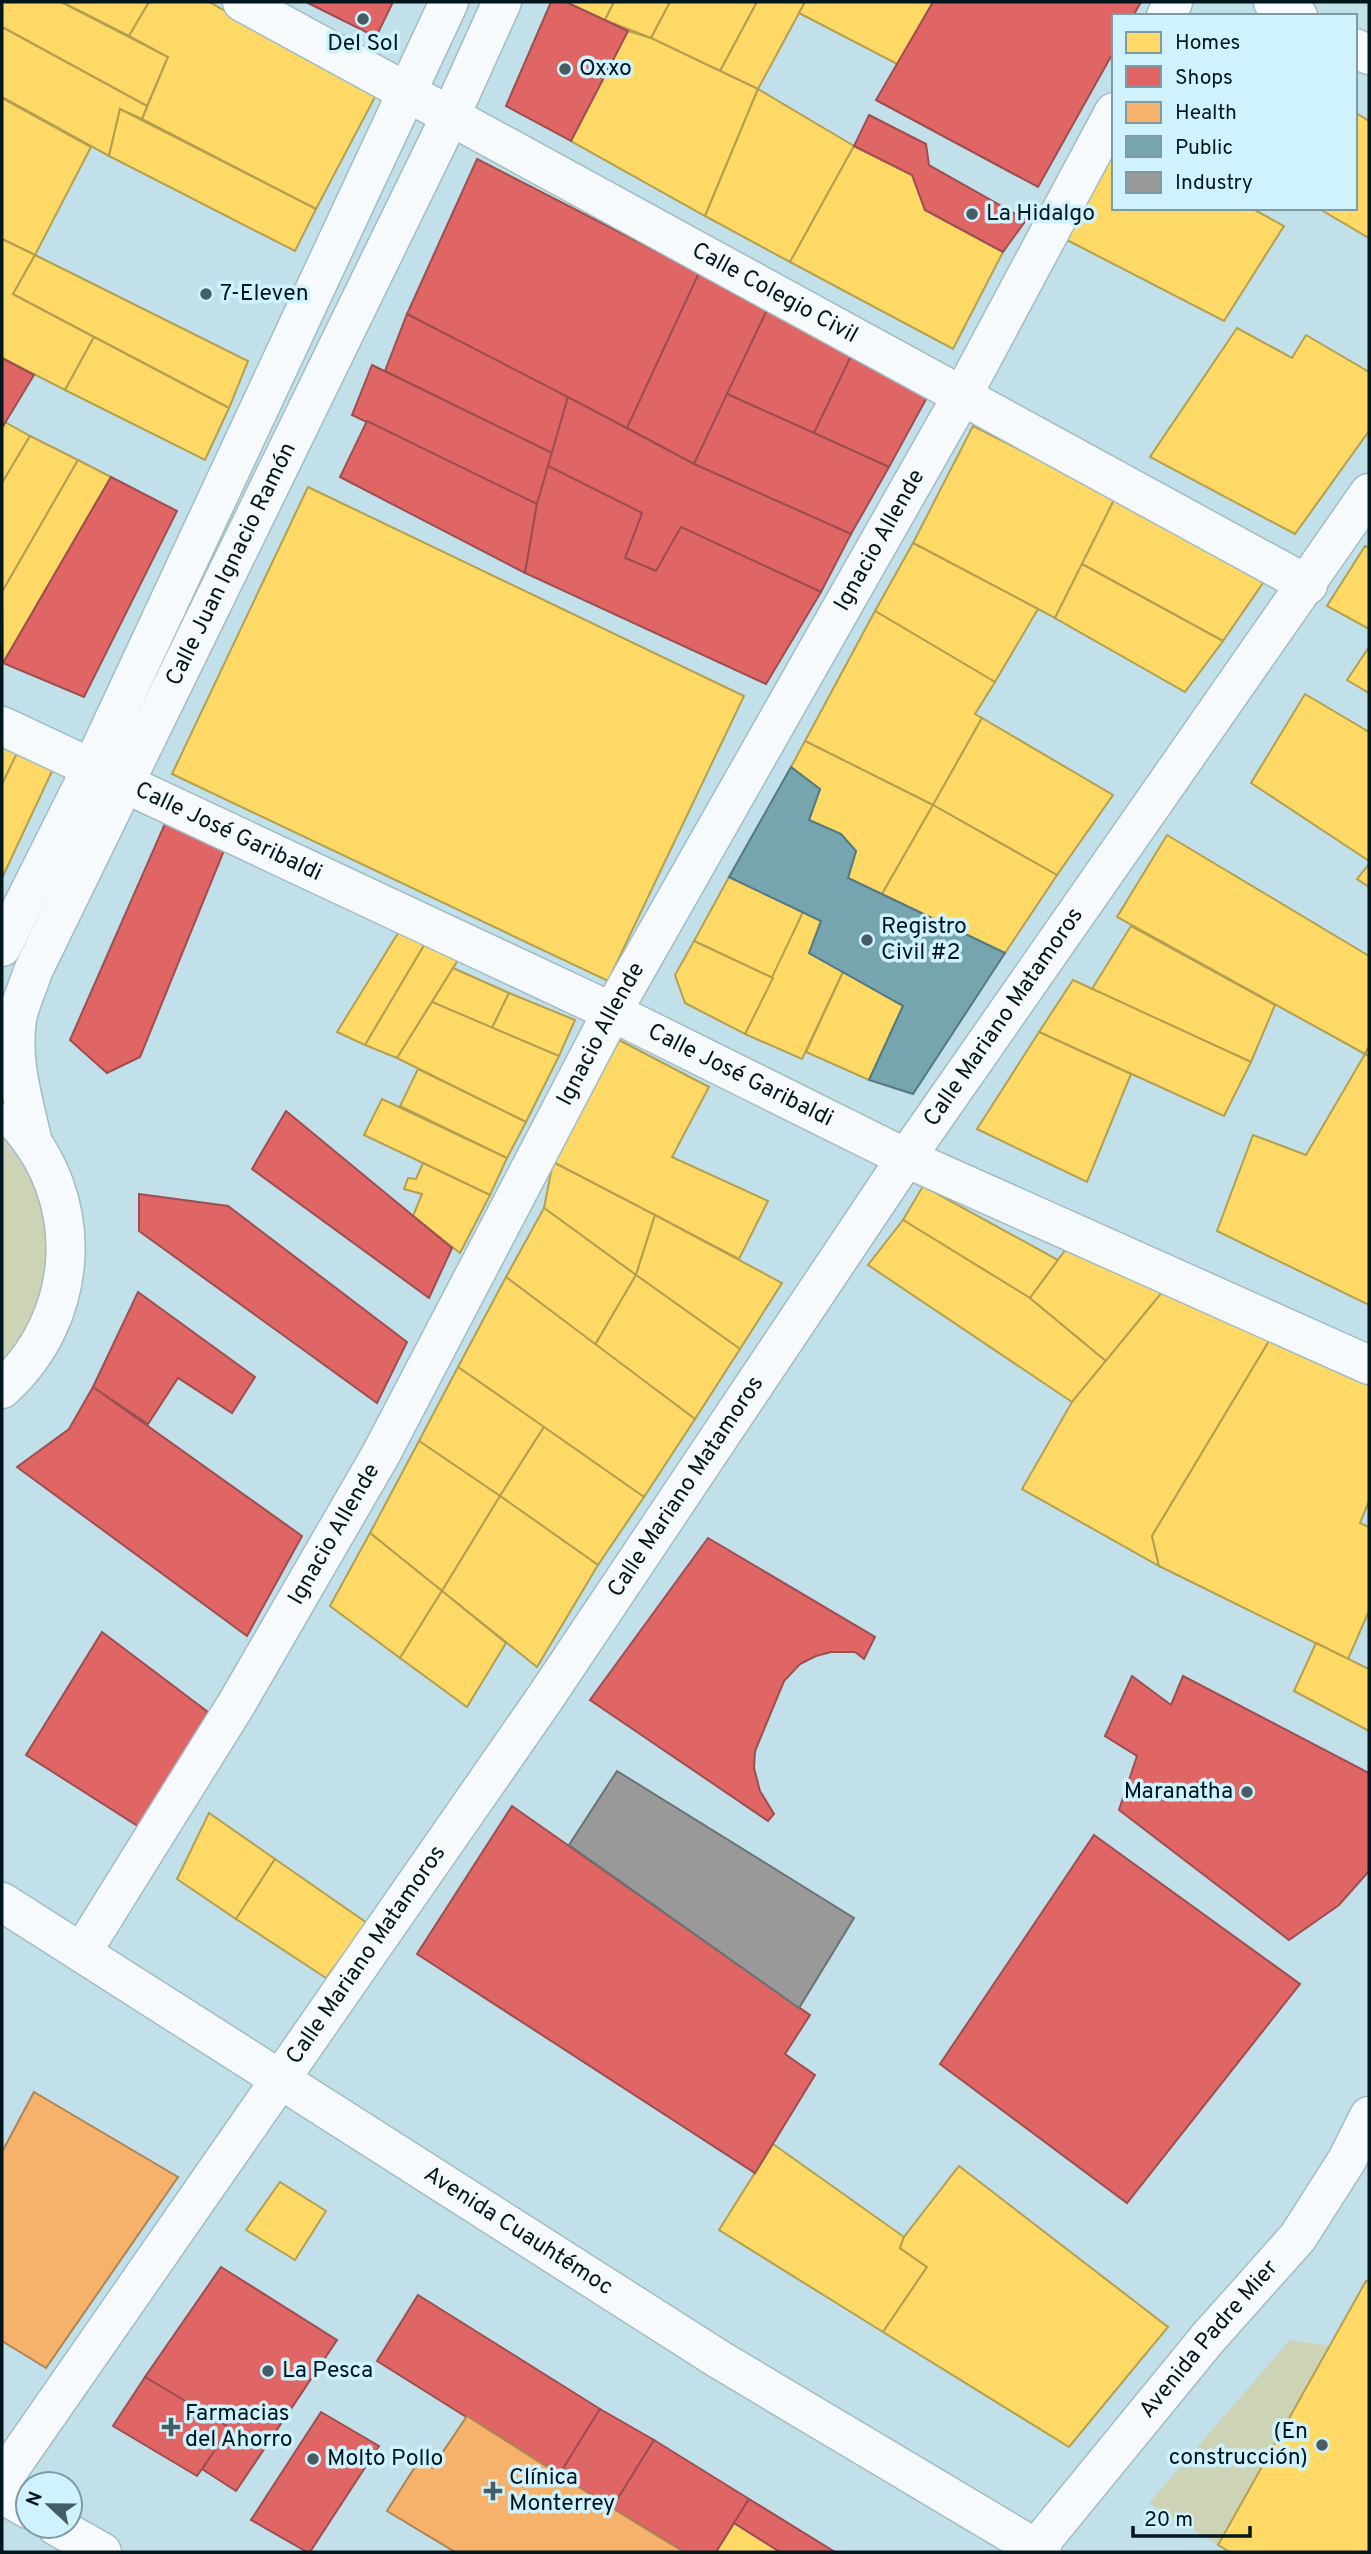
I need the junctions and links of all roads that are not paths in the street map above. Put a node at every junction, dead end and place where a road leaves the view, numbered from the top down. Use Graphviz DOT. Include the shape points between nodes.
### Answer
graph roads {
  1 [pos="242,2"];
  2 [pos="449,2"];
  3 [pos="502,2"];
  4 [pos="1273,2"];
  5 [pos="1294,14"];
  6 [pos="406,90"];
  7 [pos="1112,116"];
  8 [pos="450,117"];
  9 [pos="962,396"];
  10 [pos="1369,493"];
  11 [pos="1308,585"];
  12 [pos="2,726"];
  13 [pos="91,769"];
  14 [pos="126,783"];
  15 [pos="2,947"];
  16 [pos="612,1012"];
  17 [pos="2,1107"];
  18 [pos="32,1139"];
  19 [pos="906,1158"];
  20 [pos="1369,1365"];
  21 [pos="2,1389"];
  22 [pos="2,1902"];
  23 [pos="82,1952"];
  24 [pos="279,2081"];
  25 [pos="1369,2116"];
  26 [pos="2,2480"];
  27 [pos="81,2540"];
  28 [pos="1037,2551"];
  29 [pos="102,2552"];
  1 -- 6 [label="main road, Calle Colegio Civil"];
  2 -- 6 [label="main road, Calle Juan Ignacio Ramón"];
  3 -- 8 [label="main road, Calle Juan Ignacio Ramón"];
  4 -- 5 [label="main road"];
  6 -- 8 [label="main road, Calle Colegio Civil"];
  6 -- 13 [label="main road, Calle Juan Ignacio Ramón"];
  7 -- 9 [label="main road, Ignacio Allende"];
  8 -- 9 [label="main road, Calle Colegio Civil"];
  8 -- 14 [label="main road, Calle Juan Ignacio Ramón"];
  9 -- 11 [label="main road, Calle Colegio Civil"];
  9 -- 16 [label="main road, Ignacio Allende"];
  10 -- 11 [label="main road, Calle Mariano Matamoros"];
  11 -- 19 [label="main road, Calle Mariano Matamoros"];
  12 -- 13 [label="main road, Calle José Garibaldi"];
  13 -- 14 [label="main road, Calle José Garibaldi"];
  13 -- 15 [label="main road, Calle Juan Ignacio Ramón"];
  14 -- 16 [label="main road, Calle José Garibaldi"];
  14 -- 18 [label="main road, Calle Juan Ignacio Ramón" via="33,971 17,1017 15,1066"];
  16 -- 19 [label="main road, Calle José Garibaldi"];
  16 -- 23 [label="main road, Ignacio Allende" via="381,1454 237,1703"];
  17 -- 18 [label="main road"];
  18 -- 21 [label="main road" via="63,1207 68,1244 63,1290 46,1335 20,1373"];
  19 -- 20 [label="main road, Calle José Garibaldi"];
  19 -- 24 [label="main road, Calle Mariano Matamoros" via="560,1675"];
  22 -- 23 [label="main road, Avenida Cuauhtémoc"];
  23 -- 24 [label="main road, Avenida Cuauhtémoc"];
  24 -- 26 [label="main road, Calle Mariano Matamoros"];
  24 -- 28 [label="main road, Avenida Cuauhtémoc" via="720,2360"];
  25 -- 28 [label="main road, Avenida Padre Mier" via="1347,2161 1298,2237 1208,2338"];
  27 -- 29 [label="main road"];
}
